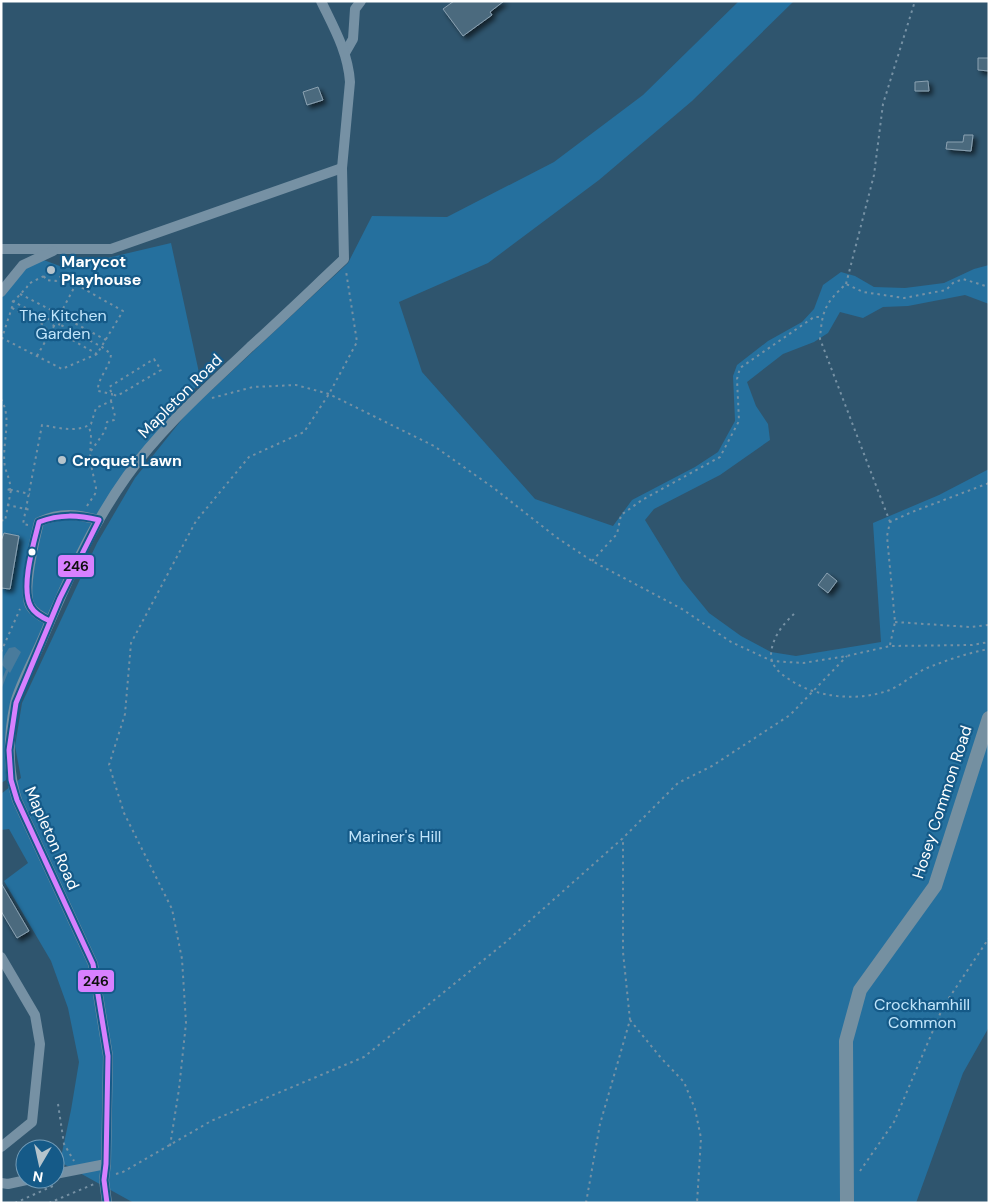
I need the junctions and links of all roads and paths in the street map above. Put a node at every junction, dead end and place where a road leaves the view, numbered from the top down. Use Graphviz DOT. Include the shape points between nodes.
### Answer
graph roads {
  1 [pos="321,1"];
  2 [pos="360,1"];
  3 [pos="915,1"];
  4 [pos="345,52"];
  5 [pos="342,168"];
  6 [pos="1,249"];
  7 [pos="56,249"];
  8 [pos="344,259"];
  9 [pos="76,284"];
  10 [pos="846,284"];
  11 [pos="989,287"];
  12 [pos="1,292"];
  13 [pos="20,294"];
  14 [pos="13,301"];
  15 [pos="12,308"];
  16 [pos="62,311"];
  17 [pos="822,317"];
  18 [pos="57,320"];
  19 [pos="52,321"];
  20 [pos="59,324"];
  21 [pos="54,326"];
  22 [pos="50,334"];
  23 [pos="2,340"];
  24 [pos="106,340"];
  25 [pos="102,347"];
  26 [pos="97,354"];
  27 [pos="37,356"];
  28 [pos="112,394"];
  29 [pos="329,394"];
  30 [pos="1,399"];
  31 [pos="112,402"];
  32 [pos="189,404"];
  33 [pos="89,425"];
  34 [pos="90,452"];
  35 [pos="989,483"];
  36 [pos="1,488"];
  37 [pos="9,490"];
  38 [pos="30,494"];
  39 [pos="7,506"];
  40 [pos="27,509"];
  41 [pos="30,510"];
  42 [pos="79,515"];
  43 [pos="1,520"];
  44 [pos="99,520"];
  45 [pos="890,522"];
  46 [pos="23,524"];
  47 [pos="592,560"];
  48 [pos="794,614"];
  49 [pos="50,621"];
  50 [pos="894,622"];
  51 [pos="989,625"];
  52 [pos="13,626"];
  53 [pos="989,642"];
  54 [pos="890,646"];
  55 [pos="989,649"];
  56 [pos="1,652"];
  57 [pos="847,656"];
  58 [pos="772,661"];
  59 [pos="813,691"];
  60 [pos="989,718"];
  61 [pos="6,782"];
  62 [pos="622,838"];
  63 [pos="989,938"];
  64 [pos="1,957"];
  65 [pos="630,1020"];
  66 [pos="58,1104"];
  67 [pos="170,1146"];
  68 [pos="1,1147"];
  69 [pos="106,1164"];
  70 [pos="80,1169"];
  71 [pos="65,1172"];
  72 [pos="123,1172"];
  73 [pos="104,1180"];
  74 [pos="1,1182"];
  75 [pos="15,1182"];
  76 [pos="847,1196"];
  77 [pos="49,1203"];
  78 [pos="107,1203"];
  79 [pos="586,1203"];
  80 [pos="698,1203"];
  1 -- 4 [label="street"];
  2 -- 4 [label="street" via="355,9 353,39"];
  3 -- 10 [label="path" via="883,104 874,175"];
  4 -- 5 [label="street" via="350,82"];
  5 -- 7 [label="street" via="111,249"];
  5 -- 8 [label="street"];
  6 -- 7 [label="street"];
  7 -- 12 [label="street" via="23,265"];
  8 -- 29 [label="path" via="357,342"];
  8 -- 32 [label="street, Mapleton Road"];
  9 -- 13 [label="path" via="61,276 58,281 46,280 44,276"];
  9 -- 16 [label="path"];
  9 -- 24 [label="path" via="123,311"];
  10 -- 11 [label="path" via="863,292 904,298 946,290 953,282 963,279"];
  10 -- 17 [label="path" via="832,297"];
  13 -- 14 [label="path"];
  13 -- 16 [label="path" via="51,310"];
  14 -- 15 [label="path"];
  14 -- 19 [label="path"];
  15 -- 22 [label="path" via="44,325"];
  15 -- 23 [label="path"];
  16 -- 18 [label="path"];
  16 -- 24 [label="path" via="68,319"];
  17 -- 45 [label="path" via="820,339"];
  17 -- 47 [label="path" via="814,317 740,368 737,379 739,422 720,456 621,515 617,534"];
  18 -- 19 [label="path"];
  18 -- 20 [label="path"];
  19 -- 21 [label="path"];
  20 -- 21 [label="path"];
  20 -- 25 [label="path"];
  21 -- 22 [label="path"];
  22 -- 26 [label="path" via="60,333"];
  22 -- 27 [label="path"];
  23 -- 27 [label="path"];
  24 -- 25 [label="path"];
  25 -- 26 [label="path"];
  25 -- 28 [label="path" via="111,354 98,391"];
  26 -- 27 [label="path" via="62,369"];
  28 -- 28 [label="path" via="117,396 161,370 154,359 109,386"];
  28 -- 31 [label="path"];
  29 -- 32 [label="path" via="296,385 253,386"];
  29 -- 47 [label="path" via="434,446"];
  29 -- 67 [label="path" via="304,432 249,457 196,521 131,643 125,714 109,765 124,813 172,909 182,959 186,1024"];
  30 -- 37 [label="path" via="6,415 4,456"];
  31 -- 33 [label="path" via="96,408"];
  31 -- 34 [label="path" via="114,420 107,422 105,431"];
  32 -- 44 [label="street, Mapleton Road" via="134,466"];
  33 -- 34 [label="path" via="92,434"];
  33 -- 38 [label="path" via="74,430 42,425"];
  34 -- 42 [label="path" via="96,488"];
  35 -- 45 [label="path"];
  36 -- 37 [label="path"];
  37 -- 38 [label="path"];
  37 -- 39 [label="path"];
  38 -- 40 [label="path"];
  39 -- 40 [label="path"];
  39 -- 43 [label="path" via="5,520"];
  40 -- 41 [label="path"];
  40 -- 46 [label="path"];
  42 -- 44 [label="street"];
  42 -- 49 [label="street" via="53,516 39,522 28,577 28,602 31,608"];
  44 -- 49 [label="street, Mapleton Road"];
  45 -- 50 [label="path" via="887,536"];
  47 -- 58 [label="path" via="682,610 731,642"];
  48 -- 58 [label="path" via="781,626 771,652"];
  49 -- 61 [label="street, Mapleton Road" via="16,703"];
  50 -- 51 [label="path" via="970,627"];
  50 -- 54 [label="path"];
  52 -- 56 [label="path"];
  53 -- 54 [label="path"];
  54 -- 57 [label="path"];
  55 -- 59 [label="path" via="925,669 888,691 856,697"];
  57 -- 58 [label="path" via="802,663"];
  57 -- 59 [label="path"];
  58 -- 59 [label="path" via="779,672 794,683"];
  59 -- 62 [label="path" via="790,714 712,766 678,783"];
  60 -- 76 [label="main road, Hosey Common Road" via="935,886 860,990 846,1041"];
  61 -- 69 [label="street, Mapleton Road" via="93,964 108,1056"];
  62 -- 65 [label="path" via="623,952"];
  62 -- 67 [label="path" via="507,941 364,1057 211,1121"];
  63 -- 76 [label="path" via="943,1007 894,1122"];
  64 -- 68 [label="street" via="35,1015 40,1044 32,1122"];
  65 -- 79 [label="path" via="600,1124"];
  65 -- 80 [label="path" via="684,1082 695,1109 701,1138"];
  66 -- 70 [label="path" via="64,1144"];
  67 -- 72 [label="path"];
  69 -- 70 [label="street"];
  69 -- 73 [label="street, Mapleton Road"];
  70 -- 71 [label="street"];
  73 -- 77 [label="path"];
  73 -- 78 [label="street, Mapleton Road"];
  74 -- 75 [label="street"];
}
